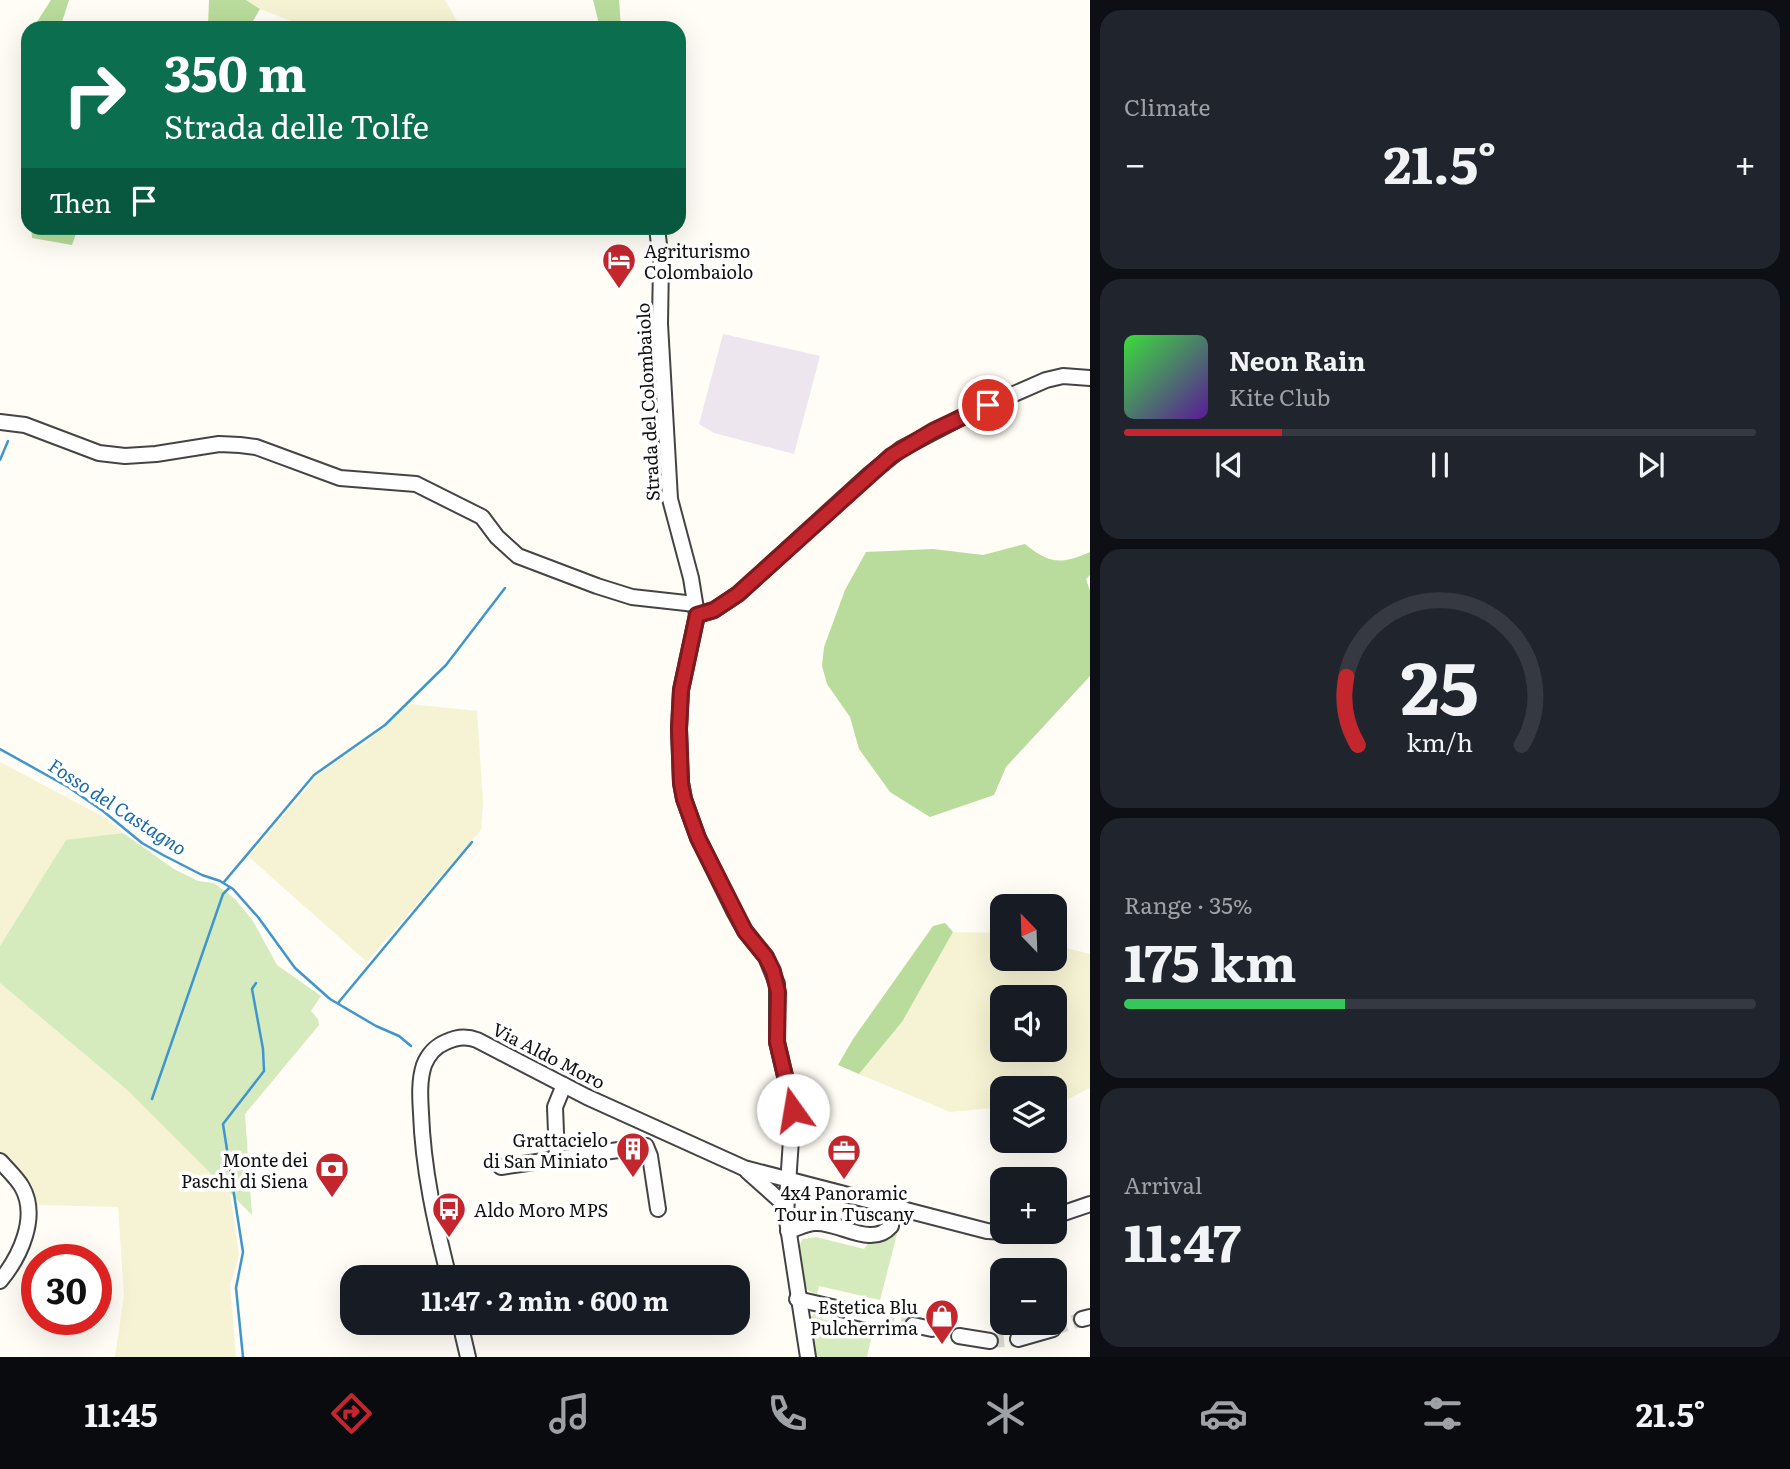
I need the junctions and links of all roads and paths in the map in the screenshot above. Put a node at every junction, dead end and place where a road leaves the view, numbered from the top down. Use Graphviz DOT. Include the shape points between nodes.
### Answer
graph roads {
  1 [pos="658,235"];
  2 [pos="1090,378"];
  3 [pos="0,422"];
  4 [pos="696,610"];
  5 [pos="564,1085"];
  6 [pos="557,1158"];
  7 [pos="0,1161"];
  8 [pos="501,1167"];
  9 [pos="744,1168"];
  10 [pos="788,1179"];
  11 [pos="1090,1204"];
  12 [pos="785,1205"];
  13 [pos="894,1208"];
  14 [pos="658,1209"];
  15 [pos="1067,1212"];
  16 [pos="788,1231"];
  17 [pos="990,1231"];
  18 [pos="446,1265"];
  19 [pos="0,1280"];
  20 [pos="797,1299"];
  21 [pos="880,1318"];
  22 [pos="913,1325"];
  23 [pos="932,1329"];
  24 [pos="463,1335"];
  25 [pos="1032,1335"];
  26 [pos="960,1336"];
  27 [pos="1018,1339"];
  28 [pos="990,1341"];
  29 [pos="468,1357"];
  30 [pos="808,1357"];
  1 -- 4 [label="street, Strada del Colombaiolo" via="670,499"];
  2 -- 4 [label="street" via="1046,380 909,444 738,594 714,610"];
  3 -- 4 [label="street" via="25,425 99,453 135,455 240,445 340,478 416,484 482,517 518,556 632,597"];
  4 -- 10 [label="street" via="681,690 681,783 698,838 777,984 777,1042 793,1110"];
  5 -- 6 [label="street" via="554,1112"];
  5 -- 9 [label="street, Via Aldo Moro"];
  5 -- 18 [label="street, Via Aldo Moro" via="472,1038 450,1040 428,1056 421,1082 424,1157"];
  6 -- 8 [label="street"];
  6 -- 14 [label="street" via="646,1146"];
  7 -- 19 [label="street" via="23,1187 28,1229 12,1267"];
  9 -- 10 [label="street, Via Aldo Moro"];
  9 -- 12 [label="street, Via Aldo Moro"];
  10 -- 12 [label="street"];
  10 -- 13 [label="street, Via Aldo Moro"];
  11 -- 15 [label="street"];
  12 -- 16 [label="street"];
  13 -- 16 [label="street" via="891,1226 878,1234 816,1222"];
  13 -- 17 [label="street, Via Aldo Moro"];
  16 -- 20 [label="street"];
  20 -- 21 [label="street"];
  20 -- 30 [label="street"];
  22 -- 23 [label="street"];
  24 -- 29 [label="street"];
  25 -- 27 [label="street"];
  26 -- 28 [label="street"];
}
